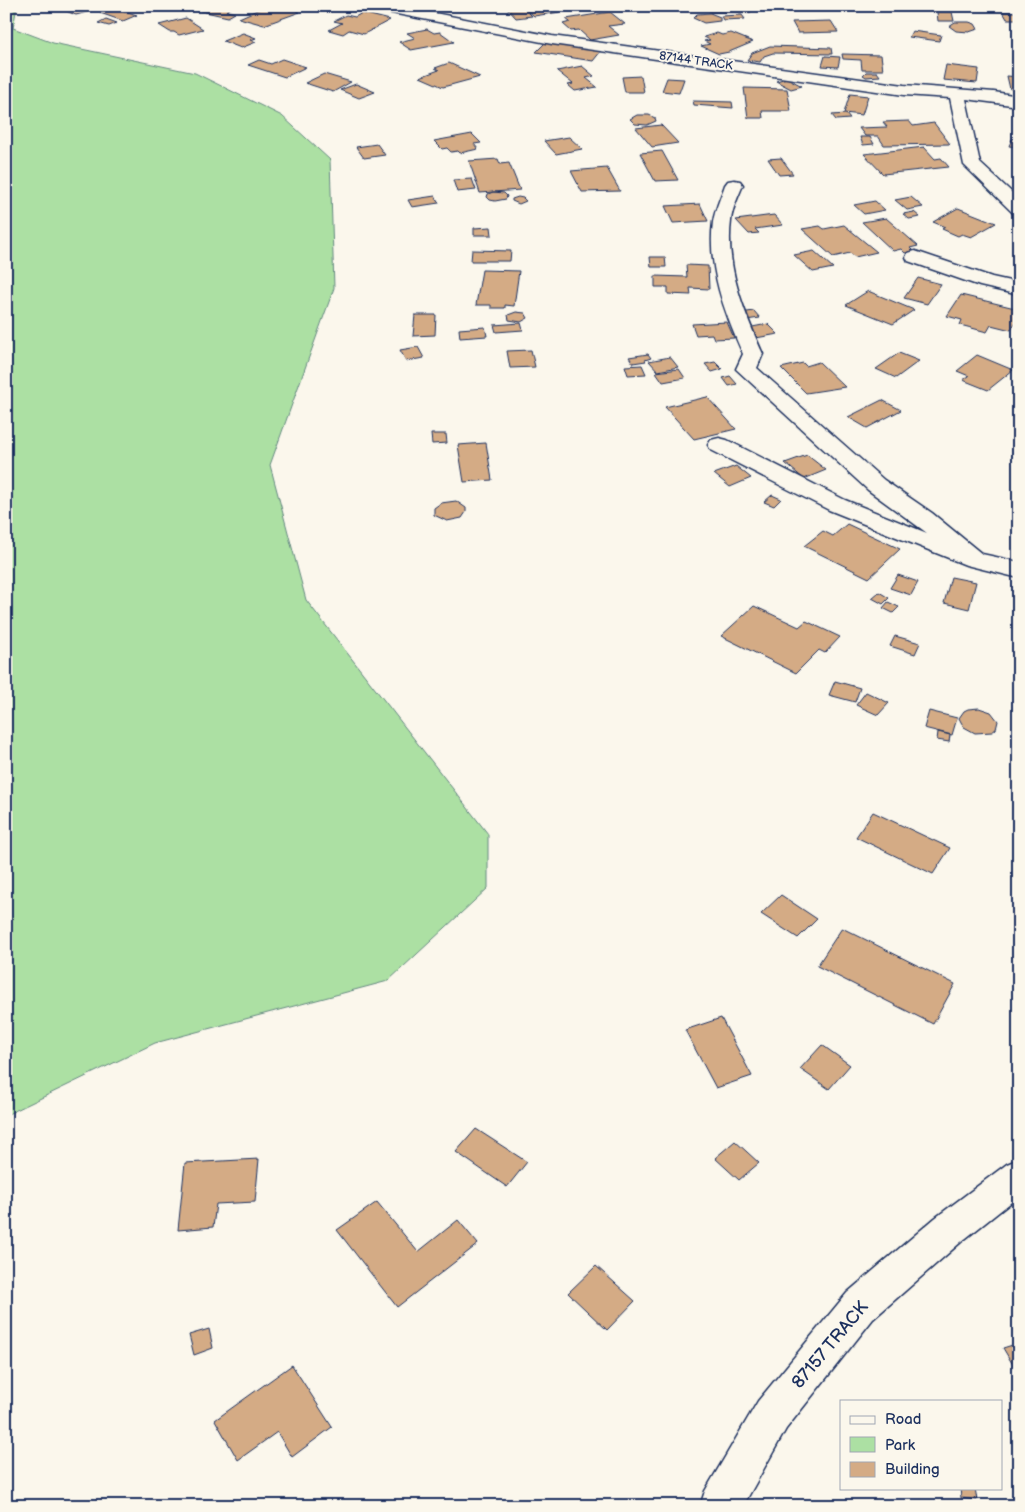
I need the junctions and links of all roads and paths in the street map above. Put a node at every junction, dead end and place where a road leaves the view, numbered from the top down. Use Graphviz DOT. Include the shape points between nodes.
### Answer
graph roads {
  1 [pos="376,6"];
  2 [pos="957,94"];
  3 [pos="1019,99"];
  4 [pos="734,185"];
  5 [pos="1019,209"];
  6 [pos="915,257"];
  7 [pos="1019,289"];
  8 [pos="719,445"];
  9 [pos="974,560"];
  10 [pos="1019,570"];
  11 [pos="1019,1174"];
  12 [pos="720,1506"];
  1 -- 2 [label="street, 87144 TRACK" via="561,41 904,90"];
  2 -- 3 [label="street, 87144 TRACK"];
  2 -- 5 [label="street" via="972,164"];
  4 -- 9 [label="street" via="722,220 720,248 742,330 754,354 746,368 876,485 924,518"];
  6 -- 7 [label="street" via="987,282"];
  8 -- 9 [label="street" via="837,505"];
  9 -- 10 [label="street"];
  11 -- 12 [label="street, 87157 TRACK" via="860,1306 772,1415"];
}
